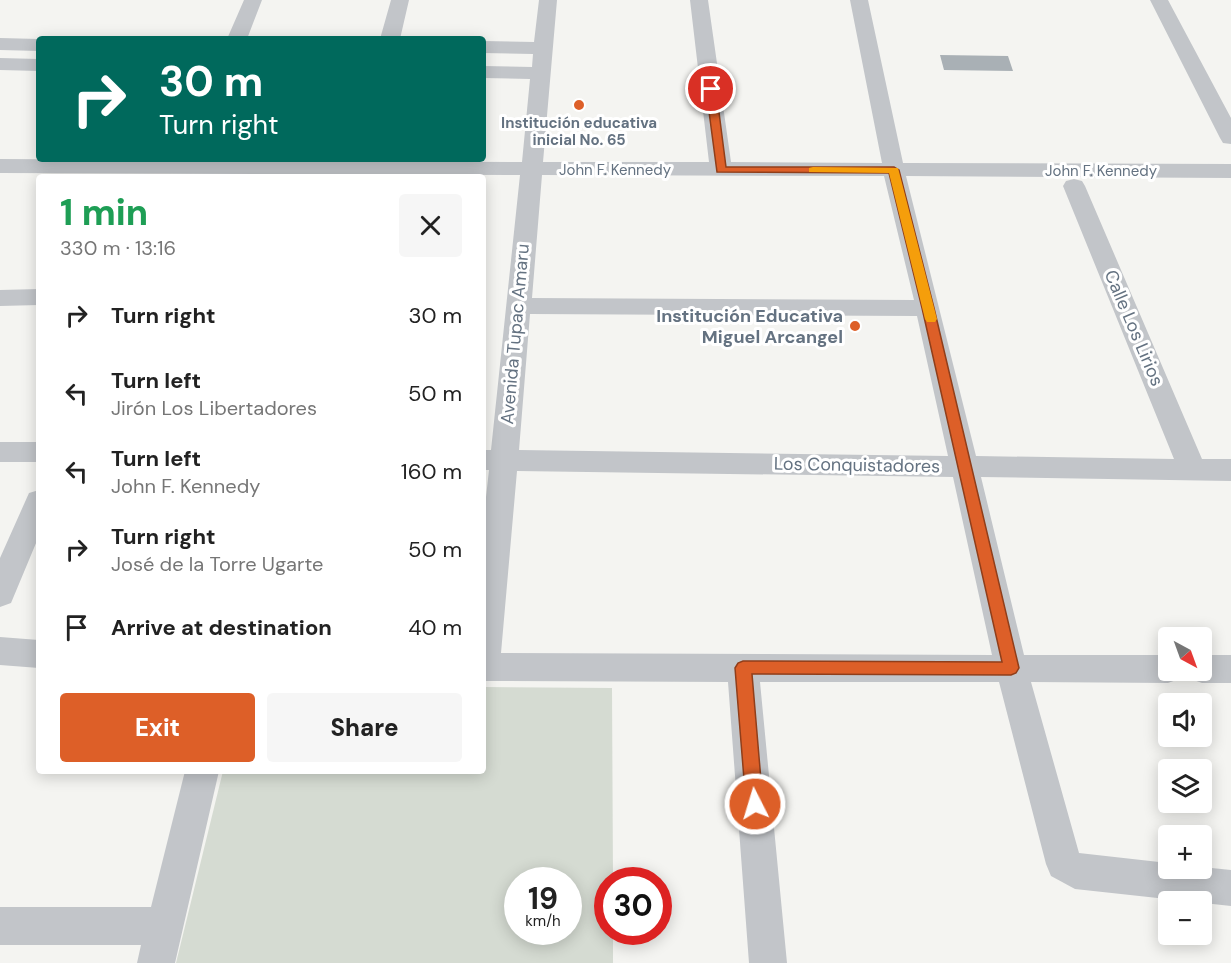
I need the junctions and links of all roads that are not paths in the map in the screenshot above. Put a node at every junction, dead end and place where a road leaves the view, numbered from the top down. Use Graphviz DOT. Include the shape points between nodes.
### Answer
graph roads {
  1 [pos="253,0"];
  2 [pos="400,0"];
  3 [pos="548,0"];
  4 [pos="699,0"];
  5 [pos="859,0"];
  6 [pos="1159,0"];
  7 [pos="238,36"];
  8 [pos="391,36"];
  9 [pos="9,44"];
  10 [pos="36,45"];
  11 [pos="486,47"];
  12 [pos="543,48"];
  13 [pos="3,64"];
  14 [pos="36,65"];
  15 [pos="486,72"];
  16 [pos="542,73"];
  17 [pos="1231,138"];
  18 [pos="0,166"];
  19 [pos="214,168"];
  20 [pos="721,170"];
  21 [pos="1231,171"];
  22 [pos="452,174"];
  23 [pos="486,175"];
  24 [pos="531,176"];
  25 [pos="896,178"];
  26 [pos="0,179"];
  27 [pos="36,179"];
  28 [pos="486,183"];
  29 [pos="1074,186"];
  30 [pos="1231,187"];
  31 [pos="36,297"];
  32 [pos="0,298"];
  33 [pos="517,306"];
  34 [pos="928,308"];
  35 [pos="0,452"];
  36 [pos="36,452"];
  37 [pos="493,460"];
  38 [pos="965,467"];
  39 [pos="1194,470"];
  40 [pos="1231,470"];
  41 [pos="36,508"];
  42 [pos="0,594"];
  43 [pos="486,606"];
  44 [pos="0,651"];
  45 [pos="36,654"];
  46 [pos="486,668"];
  47 [pos="743,668"];
  48 [pos="1011,668"];
  49 [pos="1158,669"];
  50 [pos="1212,669"];
  51 [pos="1231,669"];
  52 [pos="201,774"];
  53 [pos="1231,888"];
  54 [pos="0,926"];
  55 [pos="165,926"];
  56 [pos="156,963"];
  57 [pos="768,963"];
  1 -- 7 [label="street"];
  2 -- 8 [label="street"];
  3 -- 12 [label="street, Avenida Tupac Amaru"];
  4 -- 20 [label="street"];
  5 -- 25 [label="street"];
  6 -- 17 [label="street"];
  9 -- 10 [label="street"];
  9 -- 13 [label="street"];
  11 -- 12 [label="street"];
  12 -- 16 [label="street, Avenida Tupac Amaru"];
  13 -- 14 [label="street"];
  15 -- 16 [label="street"];
  16 -- 24 [label="street, Avenida Tupac Amaru"];
  18 -- 19 [label="street, John F. Kennedy"];
  19 -- 22 [label="street, John F. Kennedy"];
  20 -- 24 [label="street, John F. Kennedy"];
  20 -- 25 [label="street, John F. Kennedy"];
  21 -- 25 [label="street, John F. Kennedy"];
  23 -- 24 [label="street, John F. Kennedy"];
  24 -- 25 [label="street, John F. Kennedy"];
  24 -- 28 [label="street, John F. Kennedy"];
  24 -- 33 [label="street, Avenida Tupac Amaru"];
  25 -- 29 [label="street, John F. Kennedy"];
  25 -- 34 [label="street"];
  26 -- 27 [label="street"];
  29 -- 30 [label="street, John F. Kennedy"];
  29 -- 39 [label="street, Calle Los Lirios"];
  31 -- 32 [label="street"];
  33 -- 34 [label="street"];
  33 -- 37 [label="street, Avenida Tupac Amaru"];
  34 -- 38 [label="street"];
  35 -- 36 [label="street"];
  37 -- 38 [label="street, Los Conquistadores"];
  37 -- 43 [label="street, Avenida Tupac Amaru"];
  38 -- 39 [label="street, Los Conquistadores"];
  38 -- 48 [label="street"];
  39 -- 40 [label="street, Los Conquistadores"];
  41 -- 42 [label="street"];
  44 -- 45 [label="street"];
  46 -- 47 [label="street"];
  47 -- 48 [label="street"];
  47 -- 57 [label="street"];
  48 -- 49 [label="street"];
  48 -- 53 [label="street" via="1064,864 1075,871"];
  50 -- 51 [label="street"];
  52 -- 55 [label="street"];
  54 -- 55 [label="street"];
  55 -- 56 [label="street"];
}
